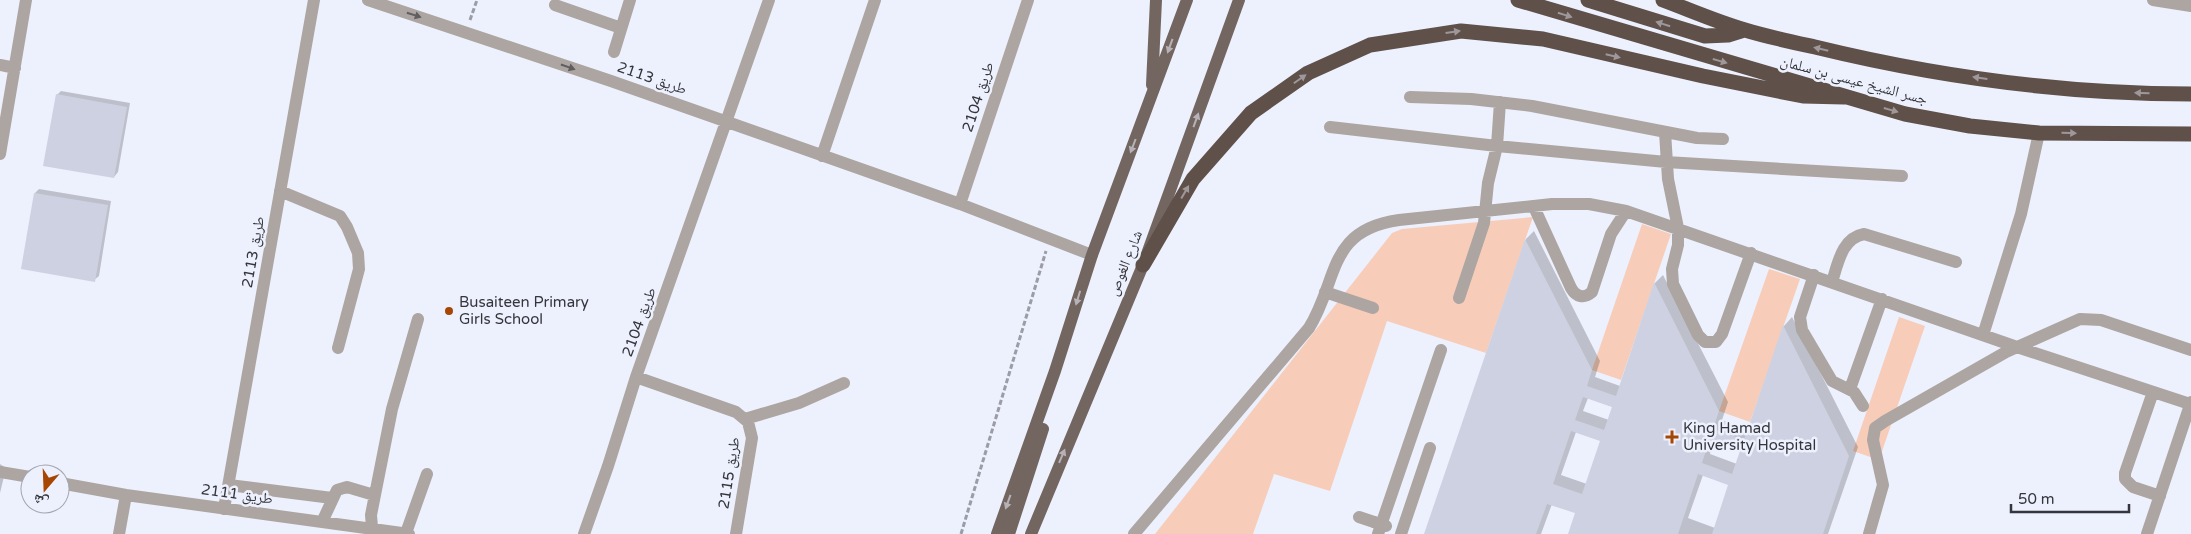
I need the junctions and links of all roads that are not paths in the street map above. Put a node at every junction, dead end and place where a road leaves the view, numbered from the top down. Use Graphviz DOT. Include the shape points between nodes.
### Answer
graph roads {
  1 [pos="26,0"];
  2 [pos="314,0"];
  3 [pos="368,0"];
  4 [pos="630,0"];
  5 [pos="769,0"];
  6 [pos="875,0"];
  7 [pos="1028,0"];
  8 [pos="1156,0"];
  9 [pos="1187,0"];
  10 [pos="1240,0"];
  11 [pos="1518,0"];
  12 [pos="1588,0"];
  13 [pos="1663,0"];
  14 [pos="2153,0"];
  15 [pos="555,5"];
  16 [pos="2191,6"];
  17 [pos="621,28"];
  18 [pos="1744,30"];
  19 [pos="614,52"];
  20 [pos="0,65"];
  21 [pos="15,68"];
  22 [pos="2187,94"];
  23 [pos="1410,96"];
  24 [pos="1844,97"];
  25 [pos="1150,100"];
  26 [pos="1500,102"];
  27 [pos="726,121"];
  28 [pos="1330,126"];
  29 [pos="1665,132"];
  30 [pos="2039,133"];
  31 [pos="2191,134"];
  32 [pos="1723,139"];
  33 [pos="1496,146"];
  34 [pos="0,154"];
  35 [pos="822,156"];
  36 [pos="1666,162"];
  37 [pos="1902,176"];
  38 [pos="280,191"];
  39 [pos="960,204"];
  40 [pos="1534,207"];
  41 [pos="1485,211"];
  42 [pos="1626,211"];
  43 [pos="1678,228"];
  44 [pos="1751,253"];
  45 [pos="1092,255"];
  46 [pos="1956,262"];
  47 [pos="1143,265"];
  48 [pos="1814,275"];
  49 [pos="1832,282"];
  50 [pos="1325,292"];
  51 [pos="1459,298"];
  52 [pos="1882,299"];
  53 [pos="1373,308"];
  54 [pos="418,319"];
  55 [pos="1983,335"];
  56 [pos="2017,347"];
  57 [pos="338,348"];
  58 [pos="1441,350"];
  59 [pos="2191,350"];
  60 [pos="1055,371"];
  61 [pos="636,377"];
  62 [pos="844,383"];
  63 [pos="1850,389"];
  64 [pos="2153,392"];
  65 [pos="2191,403"];
  66 [pos="1863,406"];
  67 [pos="745,419"];
  68 [pos="1430,448"];
  69 [pos="0,472"];
  70 [pos="427,474"];
  71 [pos="20,475"];
  72 [pos="229,484"];
  73 [pos="70,485"];
  74 [pos="126,495"];
  75 [pos="374,495"];
  76 [pos="2160,496"];
  77 [pos="332,498"];
  78 [pos="224,509"];
  79 [pos="1359,517"];
  80 [pos="322,522"];
  81 [pos="1379,527"];
  82 [pos="372,528"];
  83 [pos="408,533"];
  84 [pos="1402,533"];
  85 [pos="119,534"];
  86 [pos="584,534"];
  87 [pos="736,534"];
  88 [pos="997,534"];
  89 [pos="1009,534"];
  90 [pos="1031,534"];
  91 [pos="1134,534"];
  92 [pos="1869,534"];
  93 [pos="2147,534"];
  1 -- 21 [label="street"];
  2 -- 38 [label="street, طريق 2113"];
  3 -- 27 [label="street, طريق 2113, one-way"];
  4 -- 17 [label="street"];
  5 -- 27 [label="street, طريق 2104"];
  6 -- 35 [label="street"];
  7 -- 39 [label="street, طريق 2104"];
  8 -- 25 [label="main road"];
  9 -- 25 [label="main road, شارع الغوص, one-way"];
  47 -- 10 [label="main road, شارع الغوص, one-way"];
  11 -- 24 [label="highway, جسر الشيخ عيسى بن سلمان, one-way"];
  18 -- 12 [label="highway, one-way" via="1728,35 1705,36"];
  13 -- 18 [label="highway, جسر الشيخ عيسى بن سلمان"];
  14 -- 16 [label="street"];
  15 -- 17 [label="street"];
  17 -- 19 [label="street"];
  22 -- 18 [label="highway, جسر الشيخ عيسى بن سلمان, one-way" via="2047,86 1972,77 1851,56"];
  20 -- 21 [label="street"];
  21 -- 34 [label="street"];
  23 -- 26 [label="street"];
  24 -- 30 [label="highway, جسر الشيخ عيسى بن سلمان, one-way" via="1933,120"];
  47 -- 24 [label="highway, one-way" via="1193,179 1251,113 1308,73 1370,45 1461,31 1534,38 1803,96"];
  25 -- 45 [label="main road, شارع الغوص, one-way"];
  26 -- 29 [label="street" via="1571,112"];
  26 -- 33 [label="street"];
  27 -- 35 [label="street"];
  27 -- 61 [label="street, طريق 2104"];
  28 -- 33 [label="street"];
  29 -- 32 [label="street"];
  29 -- 36 [label="street"];
  30 -- 31 [label="highway, جسر الشيخ عيسى بن سلمان, one-way"];
  30 -- 55 [label="street" via="2021,214"];
  33 -- 36 [label="street"];
  33 -- 41 [label="street"];
  35 -- 39 [label="street"];
  36 -- 37 [label="street"];
  36 -- 43 [label="street"];
  38 -- 57 [label="street" via="340,216 358,253 359,269"];
  38 -- 72 [label="street, طريق 2113"];
  39 -- 45 [label="street"];
  40 -- 41 [label="street"];
  40 -- 42 [label="street" via="1580,204"];
  40 -- 42 [label="street" via="1571,288 1583,297 1592,292 1611,234"];
  41 -- 50 [label="street" via="1381,222 1364,230 1349,241 1338,256"];
  41 -- 51 [label="street"];
  42 -- 43 [label="street"];
  43 -- 44 [label="street"];
  43 -- 44 [label="street" via="1672,284 1698,335 1705,342 1716,342 1722,334"];
  44 -- 48 [label="street"];
  45 -- 60 [label="main road, شارع الغوص, one-way"];
  46 -- 49 [label="street" via="1864,234 1856,235 1849,240"];
  90 -- 47 [label="main road, شارع الغوص, one-way"];
  48 -- 49 [label="street"];
  48 -- 63 [label="street" via="1800,317 1802,330 1832,381"];
  49 -- 52 [label="street"];
  50 -- 53 [label="street"];
  50 -- 91 [label="street" via="1309,328"];
  52 -- 55 [label="street"];
  52 -- 63 [label="street"];
  54 -- 75 [label="street" via="392,409"];
  55 -- 56 [label="street"];
  56 -- 59 [label="street" via="2087,318"];
  56 -- 64 [label="street"];
  56 -- 92 [label="street" via="1875,428 1873,440 1883,485"];
  58 -- 81 [label="street"];
  60 -- 88 [label="main road, شارع الغوص, one-way"];
  60 -- 89 [label="main road" via="1052,405"];
  61 -- 67 [label="street, طريق 2115" via="736,412"];
  61 -- 86 [label="street, طريق 2104"];
  62 -- 67 [label="street, طريق 2115" via="799,403"];
  63 -- 66 [label="street"];
  64 -- 65 [label="street"];
  64 -- 76 [label="street" via="2125,479 2133,487"];
  65 -- 76 [label="street"];
  67 -- 87 [label="street, طريق 2115" via="752,438"];
  68 -- 84 [label="street"];
  69 -- 71 [label="street"];
  70 -- 83 [label="street"];
  72 -- 77 [label="street"];
  72 -- 78 [label="street, طريق 2113"];
  73 -- 74 [label="street, طريق 2111"];
  74 -- 78 [label="street, طريق 2111"];
  74 -- 85 [label="street"];
  75 -- 77 [label="street" via="347,487 338,490"];
  75 -- 82 [label="street"];
  76 -- 93 [label="street"];
  77 -- 80 [label="street"];
  78 -- 80 [label="street, طريق 2111"];
  79 -- 81 [label="street"];
  80 -- 82 [label="street, طريق 2111"];
  81 -- 84 [label="street"];
  82 -- 83 [label="street, طريق 2111"];
}
